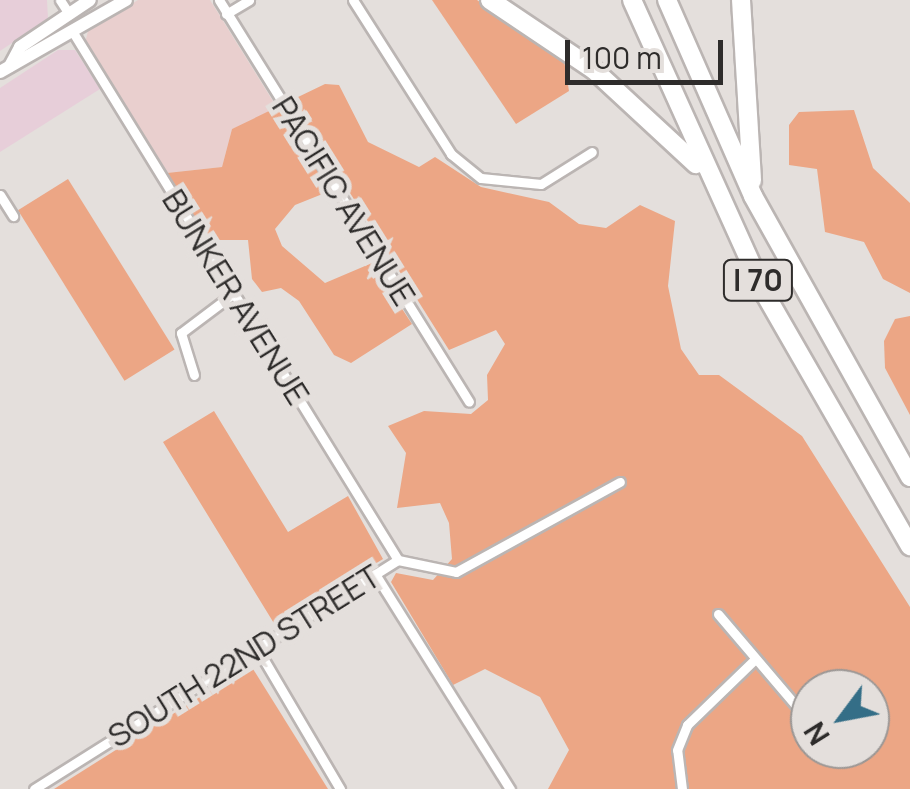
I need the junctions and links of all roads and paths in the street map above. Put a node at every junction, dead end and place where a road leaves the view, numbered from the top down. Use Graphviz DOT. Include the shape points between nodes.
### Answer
graph roads {
  1 [pos="60,0"];
  2 [pos="90,0"];
  3 [pos="126,0"];
  4 [pos="218,0"];
  5 [pos="249,0"];
  6 [pos="354,0"];
  7 [pos="490,0"];
  8 [pos="632,0"];
  9 [pos="668,0"];
  10 [pos="741,0"];
  11 [pos="69,14"];
  12 [pos="226,14"];
  13 [pos="74,34"];
  14 [pos="5,69"];
  15 [pos="592,152"];
  16 [pos="704,170"];
  17 [pos="0,195"];
  18 [pos="753,196"];
  19 [pos="13,216"];
  20 [pos="233,294"];
  21 [pos="194,375"];
  22 [pos="470,401"];
  23 [pos="910,477"];
  24 [pos="620,482"];
  25 [pos="910,546"];
  26 [pos="398,560"];
  27 [pos="376,574"];
  28 [pos="718,614"];
  29 [pos="257,648"];
  30 [pos="753,661"];
  31 [pos="790,692"];
  32 [pos="34,789"];
  33 [pos="340,789"];
  34 [pos="510,789"];
  35 [pos="682,789"];
  1 -- 11 [label="street"];
  2 -- 11 [label="main road"];
  3 -- 13 [label="main road"];
  4 -- 12 [label="street, PACIFIC AVENUE"];
  5 -- 12 [label="street"];
  6 -- 15 [label="street" via="451,154 481,178 541,184"];
  7 -- 16 [label="highway" via="594,70"];
  8 -- 16 [label="highway, I 70"];
  9 -- 18 [label="highway, I 70"];
  10 -- 18 [label="highway"];
  11 -- 14 [label="main road" via="20,47"];
  12 -- 22 [label="street, PACIFIC AVENUE"];
  13 -- 14 [label="main road"];
  13 -- 20 [label="street, BUNKER AVENUE"];
  16 -- 25 [label="highway, I 70"];
  17 -- 19 [label="street"];
  18 -- 23 [label="highway, I 70"];
  20 -- 21 [label="street" via="181,333"];
  20 -- 26 [label="street, BUNKER AVENUE"];
  24 -- 26 [label="street, SOUTH 22ND STREET" via="456,572"];
  26 -- 27 [label="street, SOUTH 22ND STREET"];
  27 -- 29 [label="street, SOUTH 22ND STREET"];
  27 -- 34 [label="street"];
  28 -- 30 [label="street"];
  29 -- 32 [label="street, SOUTH 22ND STREET"];
  29 -- 33 [label="street"];
  30 -- 31 [label="street"];
  30 -- 35 [label="street" via="687,724 677,750"];
}
